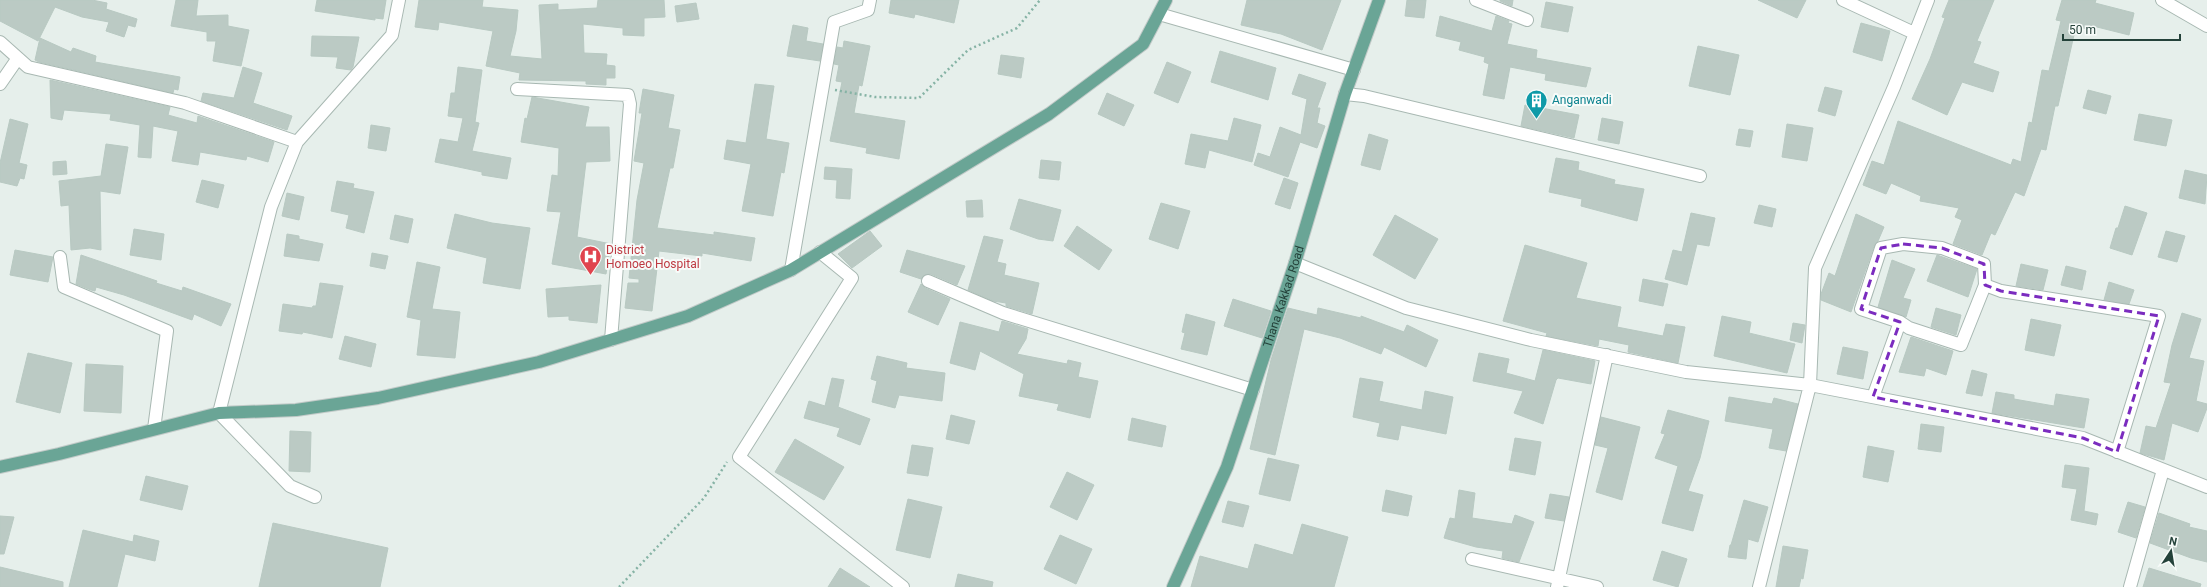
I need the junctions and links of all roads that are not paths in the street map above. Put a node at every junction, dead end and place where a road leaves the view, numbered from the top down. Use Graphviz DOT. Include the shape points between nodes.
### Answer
graph roads {
  1 [pos="399,0"];
  2 [pos="870,0"];
  3 [pos="1166,0"];
  4 [pos="1379,0"];
  5 [pos="1476,0"];
  6 [pos="1843,0"];
  7 [pos="1928,0"];
  8 [pos="2162,0"];
  9 [pos="1159,14"];
  10 [pos="1527,20"];
  11 [pos="2207,26"];
  12 [pos="1914,34"];
  13 [pos="0,42"];
  14 [pos="18,58"];
  15 [pos="1354,70"];
  16 [pos="0,84"];
  17 [pos="517,88"];
  18 [pos="1345,94"];
  19 [pos="296,142"];
  20 [pos="1700,176"];
  21 [pos="820,252"];
  22 [pos="60,257"];
  23 [pos="1295,263"];
  24 [pos="791,270"];
  25 [pos="928,281"];
  26 [pos="1985,285"];
  27 [pos="1900,322"];
  28 [pos="611,340"];
  29 [pos="1607,355"];
  30 [pos="1810,385"];
  31 [pos="1253,390"];
  32 [pos="1873,397"];
  33 [pos="218,413"];
  34 [pos="154,429"];
  35 [pos="2117,452"];
  36 [pos="0,466"];
  37 [pos="2163,470"];
  38 [pos="2207,487"];
  39 [pos="315,497"];
  40 [pos="1472,559"];
  41 [pos="1558,582"];
  42 [pos="903,587"];
  43 [pos="1173,587"];
  44 [pos="1597,587"];
  45 [pos="1759,587"];
  46 [pos="2130,587"];
  1 -- 19 [label="street" via="392,35"];
  2 -- 24 [label="street" via="868,10 834,22"];
  3 -- 9 [label="main road"];
  4 -- 15 [label="main road, Thana Kakkad Road"];
  5 -- 10 [label="street"];
  6 -- 12 [label="street"];
  7 -- 12 [label="street"];
  8 -- 11 [label="street"];
  9 -- 15 [label="street"];
  9 -- 21 [label="main road" via="1143,44 1049,114"];
  12 -- 30 [label="street" via="1814,268"];
  13 -- 14 [label="street"];
  14 -- 16 [label="street"];
  14 -- 19 [label="street" via="28,66 184,103"];
  15 -- 18 [label="main road, Thana Kakkad Road"];
  17 -- 28 [label="street" via="628,95 630,104"];
  18 -- 20 [label="street" via="1364,96"];
  18 -- 23 [label="main road, Thana Kakkad Road"];
  19 -- 33 [label="street" via="271,207"];
  21 -- 24 [label="main road"];
  21 -- 42 [label="street" via="852,278 739,457"];
  22 -- 34 [label="street" via="64,287 168,331"];
  23 -- 29 [label="street" via="1406,308 1531,340"];
  23 -- 31 [label="main road, Thana Kakkad Road"];
  24 -- 28 [label="main road" via="688,316"];
  25 -- 31 [label="street" via="1003,313"];
  26 -- 27 [label="street" via="1961,345 1909,328"];
  26 -- 27 [label="street" via="1984,264 1942,248 1903,244 1882,248 1861,309"];
  26 -- 35 [label="street" via="2001,291 2159,316"];
  27 -- 32 [label="street"];
  28 -- 33 [label="main road" via="539,362 378,398 296,410"];
  29 -- 30 [label="street" via="1686,372"];
  29 -- 41 [label="street"];
  30 -- 32 [label="street"];
  30 -- 45 [label="street"];
  31 -- 43 [label="main road, Thana Kakkad Road" via="1227,468"];
  32 -- 35 [label="street" via="2083,438"];
  33 -- 34 [label="main road"];
  33 -- 39 [label="street" via="290,486"];
  34 -- 36 [label="main road" via="59,454"];
  35 -- 37 [label="street"];
  37 -- 38 [label="street"];
  37 -- 46 [label="street"];
  40 -- 41 [label="street"];
  41 -- 44 [label="street"];
}
